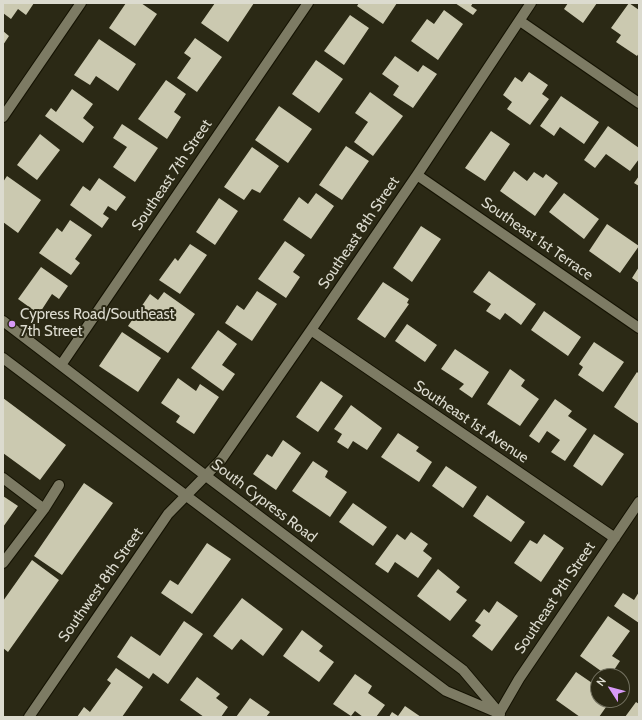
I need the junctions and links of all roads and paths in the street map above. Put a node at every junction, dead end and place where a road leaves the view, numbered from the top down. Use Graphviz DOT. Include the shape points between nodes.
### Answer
graph roads {
  1 [pos="81,3"];
  2 [pos="308,3"];
  3 [pos="531,3"];
  4 [pos="520,21"];
  5 [pos="639,102"];
  6 [pos="3,117"];
  7 [pos="417,175"];
  8 [pos="3,321"];
  9 [pos="639,328"];
  10 [pos="311,330"];
  11 [pos="3,358"];
  12 [pos="61,365"];
  13 [pos="206,476"];
  14 [pos="3,478"];
  15 [pos="60,485"];
  16 [pos="186,496"];
  17 [pos="639,502"];
  18 [pos="44,509"];
  19 [pos="615,538"];
  20 [pos="3,563"];
  21 [pos="501,716"];
  22 [pos="28,717"];
  1 -- 6 [label="street"];
  2 -- 12 [label="street, Southeast 7th Street"];
  3 -- 4 [label="street, Southeast 8th Street"];
  4 -- 5 [label="street"];
  4 -- 7 [label="street, Southeast 8th Street"];
  7 -- 9 [label="street, Southeast 1st Terrace"];
  7 -- 10 [label="street, Southeast 8th Street"];
  8 -- 12 [label="street, South Cypress Road"];
  10 -- 13 [label="street, Southeast 8th Street" via="220,460"];
  10 -- 19 [label="street, Southeast 1st Avenue"];
  11 -- 16 [label="street"];
  12 -- 13 [label="street, South Cypress Road"];
  13 -- 16 [label="street, Southwest 8th Street"];
  13 -- 21 [label="street, South Cypress Road" via="463,670"];
  14 -- 18 [label="street"];
  15 -- 18 [label="street"];
  16 -- 21 [label="street" via="446,691"];
  16 -- 22 [label="street, Southwest 8th Street" via="168,514"];
  17 -- 19 [label="street, Southeast 9th Street"];
  18 -- 20 [label="street"];
  19 -- 21 [label="street, Southeast 9th Street" via="518,679"];
}
